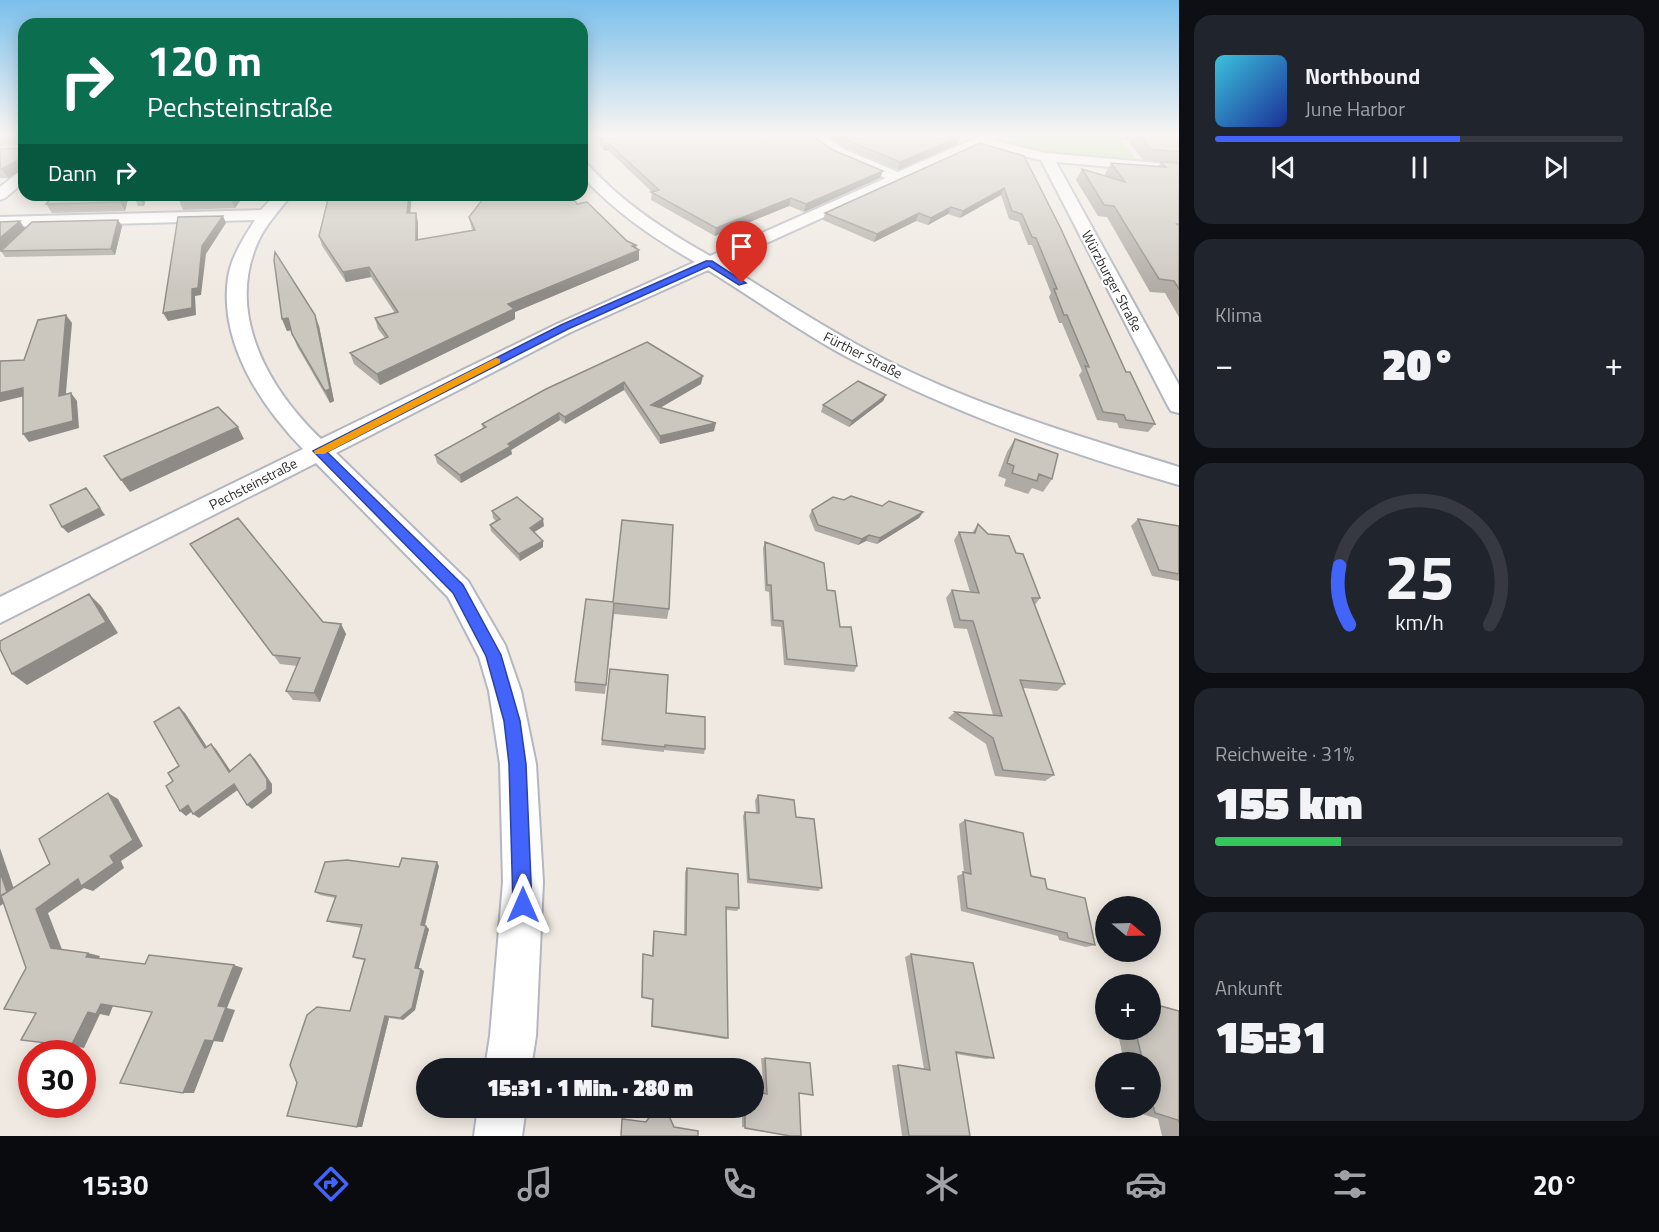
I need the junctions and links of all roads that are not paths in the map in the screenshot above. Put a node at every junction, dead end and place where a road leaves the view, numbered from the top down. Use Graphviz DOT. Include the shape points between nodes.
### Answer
graph roads {
  1 [pos="599,186"];
  2 [pos="882,186"];
  3 [pos="1061,186"];
  4 [pos="278,201"];
  5 [pos="266,215"];
  6 [pos="0,222"];
  7 [pos="709,263"];
  8 [pos="1179,406"];
  9 [pos="319,451"];
  10 [pos="1179,476"];
  11 [pos="0,611"];
  12 [pos="510,1058"];
  13 [pos="500,1118"];
  14 [pos="498,1136"];
  1 -- 7 [label="street, Fürther Straße" via="633,216"];
  2 -- 7 [label="street, Pechsteinstraße"];
  3 -- 8 [label="street, Würzburger Straße"];
  4 -- 5 [label="street"];
  5 -- 6 [label="street"];
  5 -- 9 [label="street" via="249,243 237,277 238,312 245,343 268,393"];
  7 -- 9 [label="street, Pechsteinstraße" via="564,327"];
  7 -- 10 [label="street, Fürther Straße" via="804,324 931,389 1062,440"];
  9 -- 11 [label="street, Pechsteinstraße"];
  9 -- 12 [label="street" via="458,589 494,655 512,721 518,764 523,882"];
  13 -- 14 [label="street"];
}
